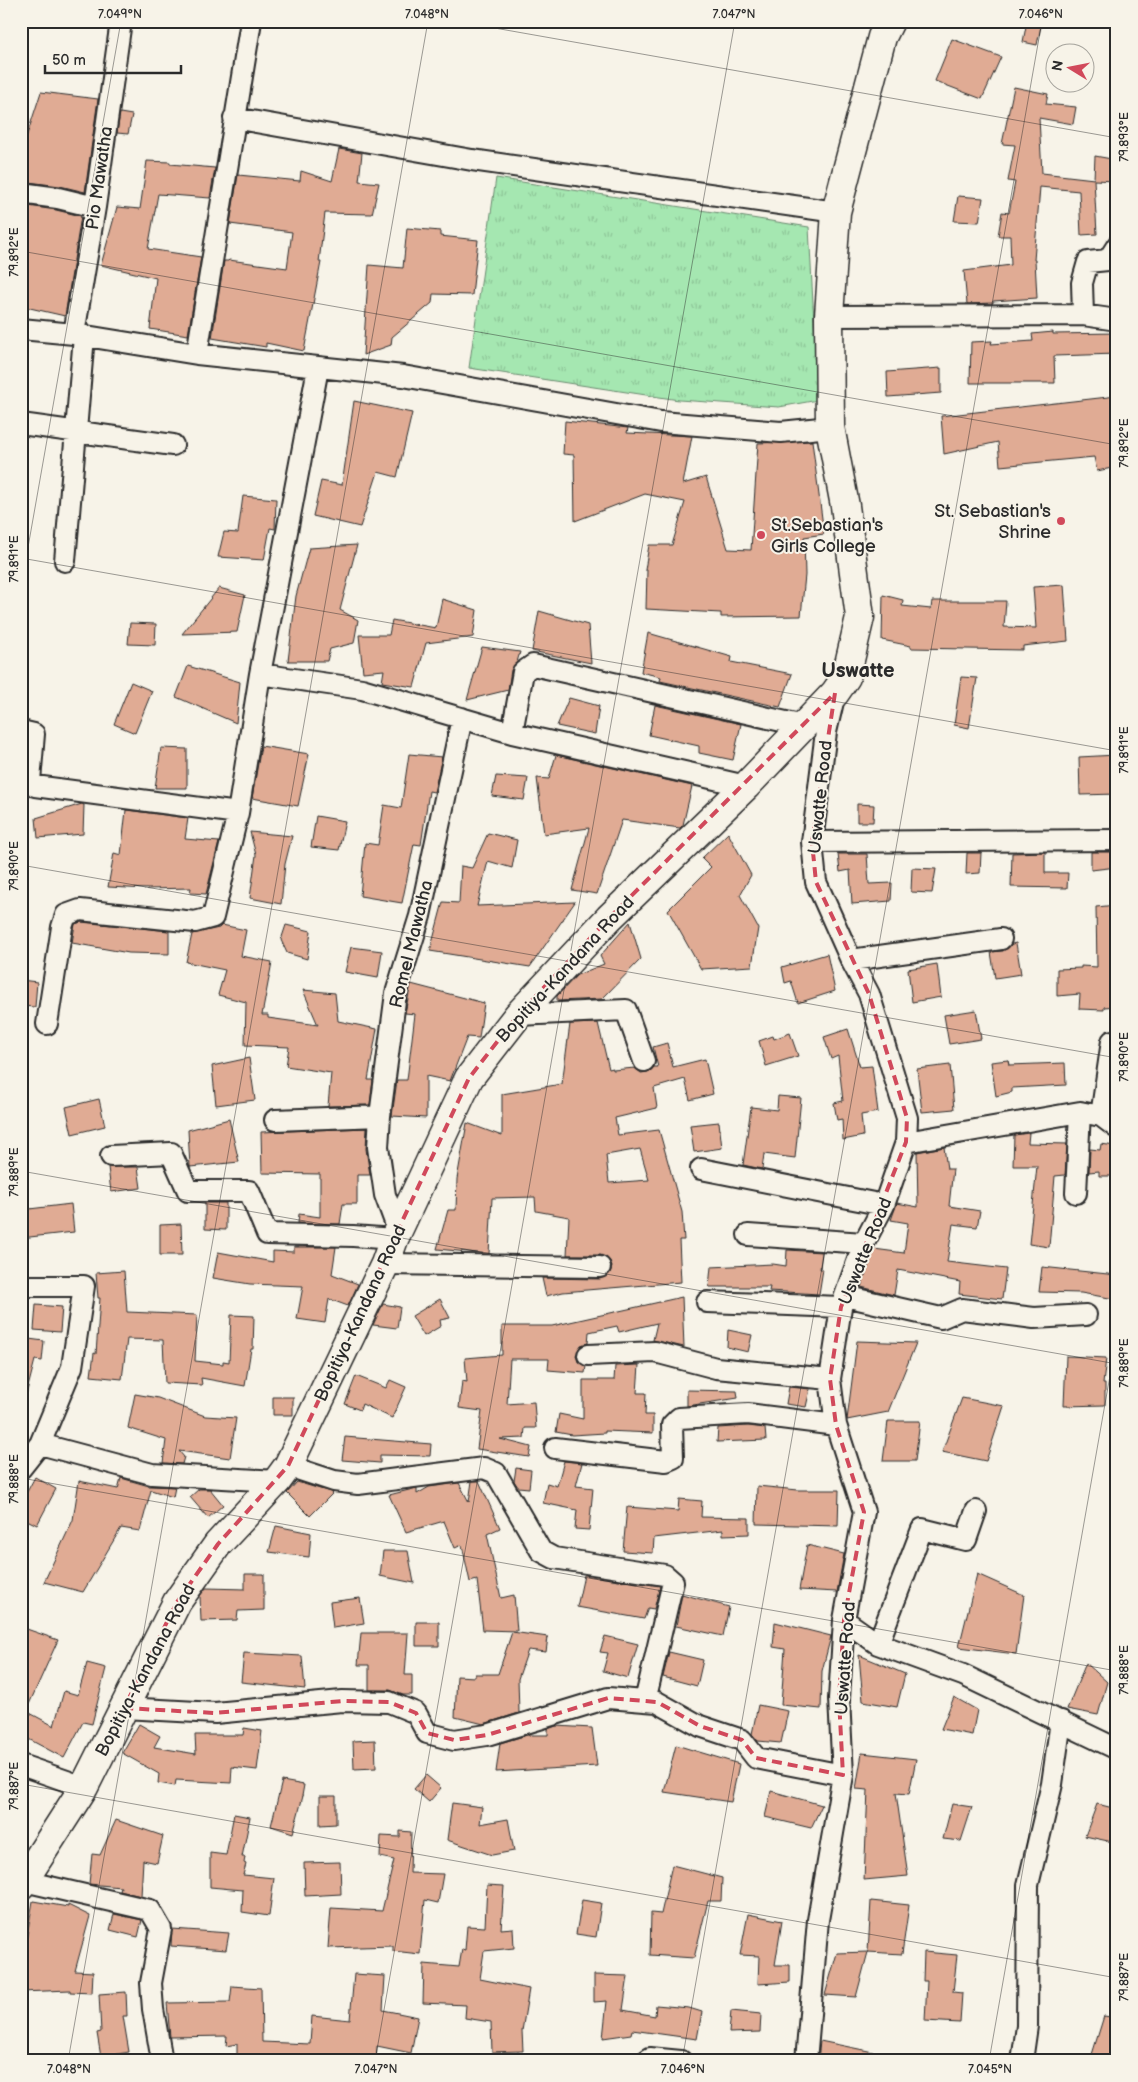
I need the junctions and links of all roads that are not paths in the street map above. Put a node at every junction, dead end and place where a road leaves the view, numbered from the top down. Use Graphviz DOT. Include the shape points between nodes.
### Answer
graph roads {
  1 [pos="121,21"];
  2 [pos="251,21"];
  3 [pos="890,21"];
  4 [pos="234,118"];
  5 [pos="21,193"];
  6 [pos="95,207"];
  7 [pos="836,212"];
  8 [pos="1117,246"];
  9 [pos="1083,315"];
  10 [pos="829,316"];
  11 [pos="1117,320"];
  12 [pos="21,329"];
  13 [pos="79,335"];
  14 [pos="197,354"];
  15 [pos="318,368"];
  16 [pos="21,424"];
  17 [pos="830,427"];
  18 [pos="76,432"];
  19 [pos="173,445"];
  20 [pos="65,561"];
  21 [pos="260,674"];
  22 [pos="836,693"];
  23 [pos="462,718"];
  24 [pos="804,726"];
  25 [pos="21,731"];
  26 [pos="512,733"];
  27 [pos="746,786"];
  28 [pos="238,813"];
  29 [pos="1117,840"];
  30 [pos="812,842"];
  31 [pos="1001,939"];
  32 [pos="851,960"];
  33 [pos="518,1015"];
  34 [pos="47,1024"];
  35 [pos="1117,1041"];
  36 [pos="644,1061"];
  37 [pos="1080,1112"];
  38 [pos="380,1116"];
  39 [pos="1101,1116"];
  40 [pos="275,1120"];
  41 [pos="1117,1128"];
  42 [pos="906,1142"];
  43 [pos="112,1156"];
  44 [pos="701,1169"];
  45 [pos="1076,1193"];
  46 [pos="884,1205"];
  47 [pos="748,1235"];
  48 [pos="864,1243"];
  49 [pos="392,1244"];
  50 [pos="600,1267"];
  51 [pos="21,1286"];
  52 [pos="707,1302"];
  53 [pos="843,1302"];
  54 [pos="1086,1316"];
  55 [pos="588,1355"];
  56 [pos="830,1379"];
  57 [pos="836,1425"];
  58 [pos="40,1444"];
  59 [pos="555,1448"];
  60 [pos="21,1468"];
  61 [pos="282,1474"];
  62 [pos="976,1511"];
  63 [pos="844,1620"];
  64 [pos="878,1644"];
  65 [pos="645,1701"];
  66 [pos="124,1708"];
  67 [pos="1060,1721"];
  68 [pos="1117,1749"];
  69 [pos="21,1765"];
  70 [pos="843,1775"];
  71 [pos="84,1787"];
  72 [pos="22,1883"];
  73 [pos="162,2061"];
  74 [pos="646,2061"];
  75 [pos="681,2061"];
  76 [pos="806,2061"];
  77 [pos="1022,2061"];
  1 -- 6 [label="street, Pio Mawatha"];
  2 -- 4 [label="street"];
  3 -- 7 [label="street, Bopitiya-Kandana Road" via="882,37"];
  4 -- 7 [label="street" via="472,160"];
  4 -- 14 [label="street"];
  5 -- 6 [label="street"];
  6 -- 13 [label="street, Pio Mawatha"];
  7 -- 10 [label="street, Bopitiya-Kandana Road"];
  8 -- 9 [label="street" via="1108,260 1088,262 1082,283"];
  9 -- 10 [label="street"];
  9 -- 11 [label="street"];
  10 -- 17 [label="street, Bopitiya-Kandana Road"];
  12 -- 13 [label="street"];
  13 -- 14 [label="street"];
  13 -- 18 [label="street, Pio Mawatha"];
  14 -- 15 [label="street"];
  15 -- 17 [label="street" via="403,376 661,422 781,432"];
  15 -- 21 [label="street"];
  16 -- 18 [label="street"];
  17 -- 22 [label="street, Bopitiya-Kandana Road" via="847,516 860,618 846,677"];
  18 -- 19 [label="street"];
  18 -- 20 [label="street, Pio Mawatha"];
  21 -- 23 [label="street" via="362,690"];
  21 -- 28 [label="street"];
  22 -- 24 [label="street, Bopitiya-Kandana Road"];
  22 -- 30 [label="street, Uswatte Road" via="826,732"];
  23 -- 26 [label="street"];
  23 -- 38 [label="street, Romel Mawatha" via="420,916 396,993"];
  24 -- 26 [label="street" via="533,665 523,672"];
  24 -- 27 [label="street, Bopitiya-Kandana Road"];
  25 -- 28 [label="street" via="34,734 30,781 35,786"];
  26 -- 27 [label="street"];
  27 -- 33 [label="street, Bopitiya-Kandana Road" via="609,918"];
  28 -- 34 [label="street" via="213,918 195,922 80,910 66,915"];
  29 -- 30 [label="street"];
  30 -- 32 [label="street, Uswatte Road" via="816,882"];
  31 -- 32 [label="street"];
  32 -- 42 [label="street, Uswatte Road" via="869,994 907,1118"];
  33 -- 36 [label="street" via="626,1010"];
  33 -- 49 [label="street, Bopitiya-Kandana Road" via="469,1078"];
  35 -- 39 [label="street" via="1112,1041"];
  37 -- 39 [label="street"];
  37 -- 42 [label="street"];
  37 -- 45 [label="street"];
  38 -- 40 [label="street"];
  38 -- 49 [label="street, Romel Mawatha" via="378,1147"];
  39 -- 41 [label="street"];
  42 -- 46 [label="street, Uswatte Road"];
  43 -- 49 [label="street" via="171,1153 188,1192 249,1191 267,1234 353,1236"];
  44 -- 46 [label="street"];
  46 -- 48 [label="street, Uswatte Road"];
  47 -- 48 [label="street"];
  48 -- 53 [label="street, Uswatte Road"];
  49 -- 50 [label="street"];
  49 -- 61 [label="street, Bopitiya-Kandana Road"];
  51 -- 58 [label="street" via="84,1286 72,1367"];
  52 -- 53 [label="street"];
  53 -- 54 [label="street" via="941,1318 962,1309 1034,1318"];
  53 -- 56 [label="street, Uswatte Road"];
  55 -- 56 [label="street" via="655,1352 716,1368"];
  56 -- 57 [label="street, Uswatte Road"];
  57 -- 59 [label="street" via="748,1414 679,1418 672,1425 673,1458 666,1460"];
  57 -- 63 [label="street, Uswatte Road" via="864,1512"];
  58 -- 60 [label="street"];
  58 -- 61 [label="street" via="152,1474"];
  61 -- 65 [label="street" via="358,1484 484,1468 496,1474 541,1551 554,1558 665,1575 674,1582"];
  61 -- 66 [label="street, Bopitiya-Kandana Road" via="218,1544 177,1602"];
  62 -- 64 [label="street" via="966,1540 922,1529"];
  63 -- 64 [label="street"];
  63 -- 70 [label="street, Uswatte Road" via="839,1699"];
  64 -- 67 [label="street" via="963,1675"];
  65 -- 66 [label="street" via="608,1698 488,1735 454,1740 427,1733 416,1713 389,1702 342,1700 215,1714"];
  65 -- 70 [label="street" via="657,1702 700,1726 742,1740 756,1758"];
  66 -- 71 [label="street, Bopitiya-Kandana Road"];
  67 -- 68 [label="street"];
  67 -- 77 [label="street" via="1052,1784 1028,1885 1027,2026"];
  69 -- 71 [label="street"];
  70 -- 76 [label="street, Uswatte Road" via="818,1920"];
  71 -- 72 [label="street, Bopitiya-Kandana Road"];
  72 -- 73 [label="street" via="150,1910 161,1929 151,1983"];
  74 -- 75 [label="street" via="650,2058"];
}
